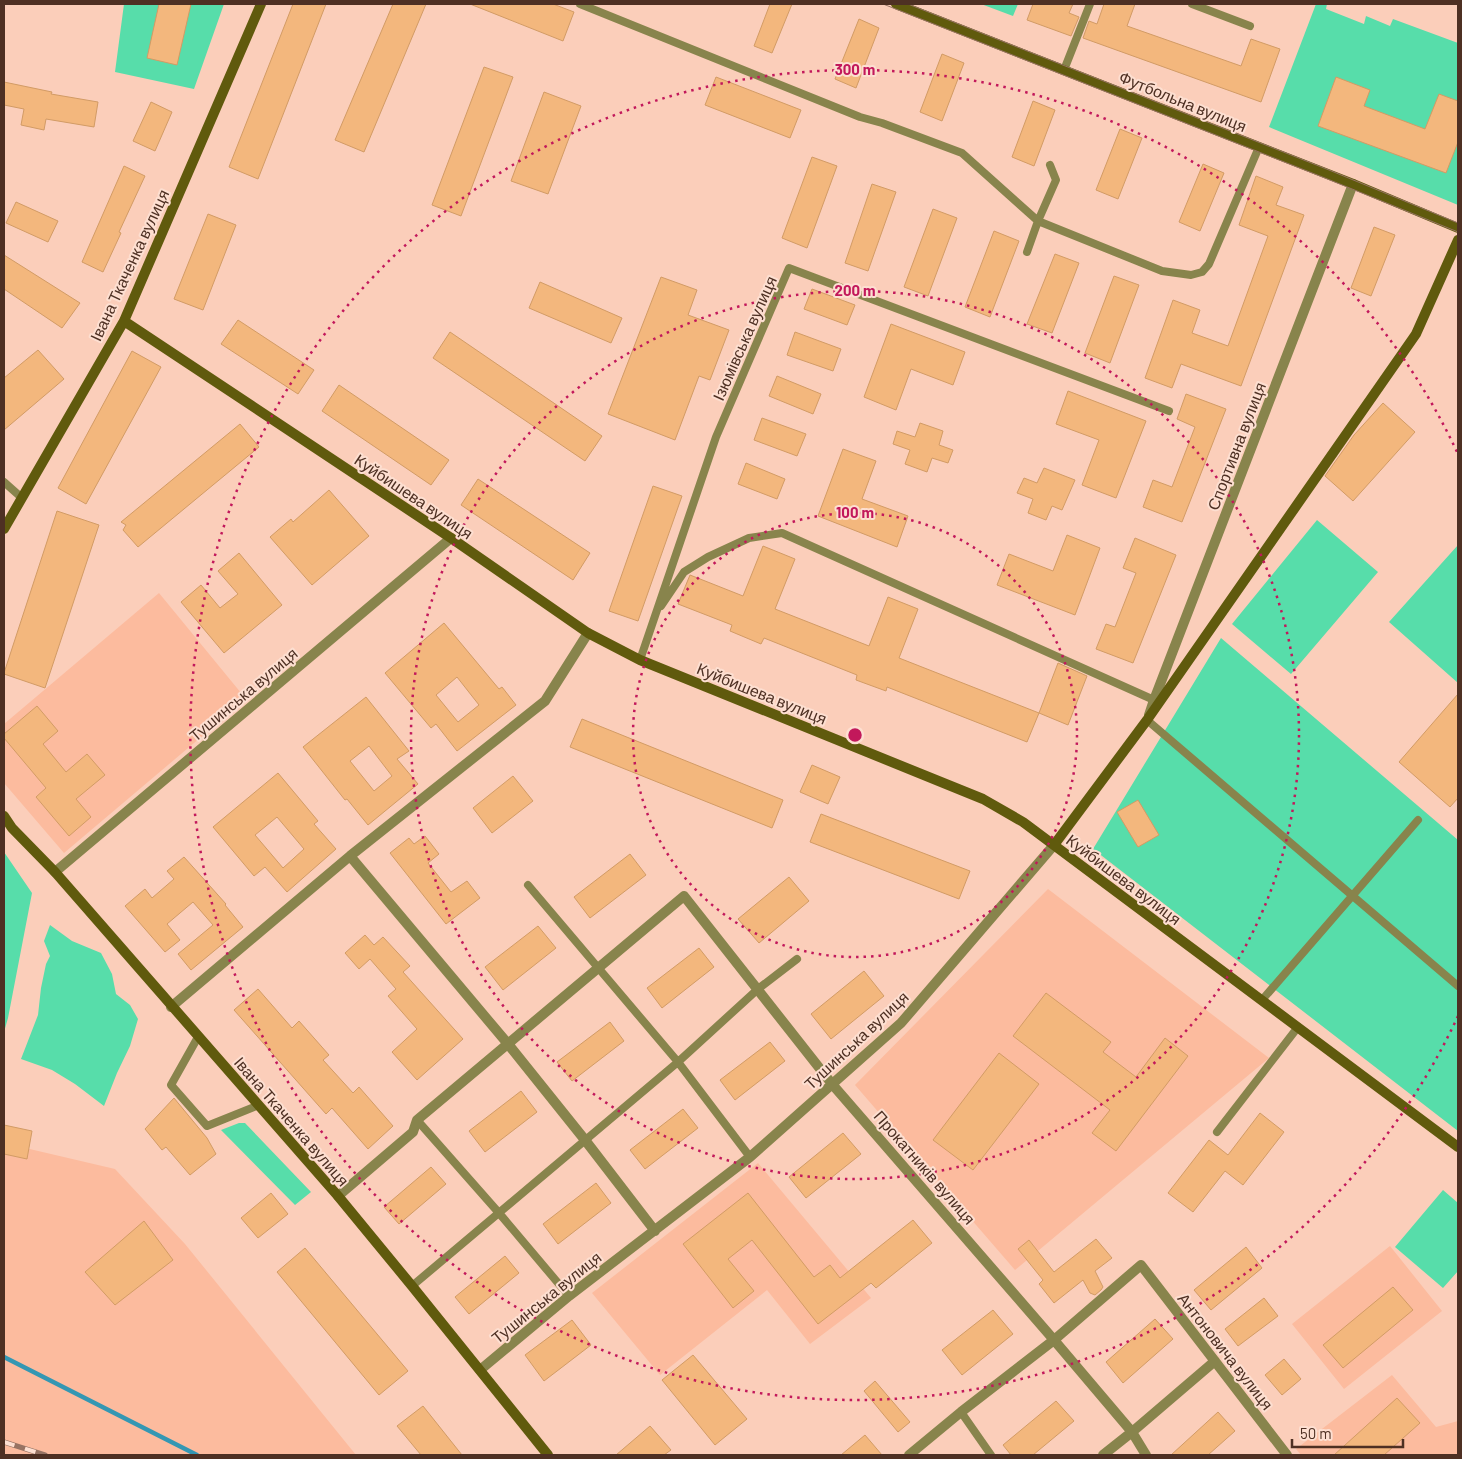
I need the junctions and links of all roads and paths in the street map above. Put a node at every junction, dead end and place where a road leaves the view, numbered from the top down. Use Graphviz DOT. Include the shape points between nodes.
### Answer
graph roads {
  1 [pos="261,4"];
  2 [pos="580,4"];
  3 [pos="896,4"];
  4 [pos="1090,4"];
  5 [pos="1192,4"];
  6 [pos="1250,26"];
  7 [pos="1064,70"];
  8 [pos="1259,147"];
  9 [pos="1050,164"];
  10 [pos="1353,184"];
  11 [pos="1038,220"];
  12 [pos="1458,228"];
  13 [pos="1458,240"];
  14 [pos="1027,252"];
  15 [pos="124,320"];
  16 [pos="1169,410"];
  17 [pos="4,482"];
  18 [pos="22,498"];
  19 [pos="4,529"];
  20 [pos="451,538"];
  21 [pos="655,616"];
  22 [pos="588,633"];
  23 [pos="640,660"];
  24 [pos="1154,700"];
  25 [pos="1148,720"];
  26 [pos="4,816"];
  27 [pos="1418,820"];
  28 [pos="1054,845"];
  29 [pos="350,856"];
  30 [pos="55,872"];
  31 [pos="528,886"];
  32 [pos="1352,896"];
  33 [pos="797,959"];
  34 [pos="599,969"];
  35 [pos="1458,986"];
  36 [pos="758,989"];
  37 [pos="1262,1000"];
  38 [pos="171,1007"];
  39 [pos="1298,1027"];
  40 [pos="198,1037"];
  41 [pos="508,1044"];
  42 [pos="678,1062"];
  43 [pos="832,1084"];
  44 [pos="259,1105"];
  45 [pos="417,1120"];
  46 [pos="1217,1132"];
  47 [pos="585,1140"];
  48 [pos="1458,1147"];
  49 [pos="750,1157"];
  50 [pos="338,1196"];
  51 [pos="499,1213"];
  52 [pos="655,1231"];
  53 [pos="412,1286"];
  54 [pos="568,1296"];
  55 [pos="1054,1340"];
  56 [pos="1215,1361"];
  57 [pos="480,1370"];
  58 [pos="961,1412"];
  59 [pos="1132,1432"];
  60 [pos="548,1455"];
  61 [pos="909,1455"];
  62 [pos="991,1455"];
  63 [pos="1103,1455"];
  64 [pos="1146,1455"];
  65 [pos="1287,1455"];
  1 -- 15 [label="main road, Івана Ткаченка вулиця"];
  2 -- 11 [label="lane" via="860,117 962,153"];
  3 -- 7 [label="main road, Футбольна вулиця"];
  4 -- 7 [label="lane"];
  5 -- 6 [label="lane"];
  7 -- 8 [label="main road, Футбольна вулиця"];
  8 -- 10 [label="main road, Футбольна вулиця"];
  8 -- 11 [label="lane" via="1209,264 1202,272 1191,275 1162,271"];
  9 -- 11 [label="lane" via="1056,180"];
  10 -- 12 [label="main road, Футбольна вулиця"];
  10 -- 24 [label="street, Спортивна вулиця"];
  11 -- 14 [label="lane"];
  13 -- 25 [label="main road, Спортивна вулиця" via="1416,334"];
  15 -- 18 [label="main road, Івана Ткаченка вулиця"];
  15 -- 20 [label="main road, Куйбишева вулиця"];
  16 -- 21 [label="lane, Ізюмівська вулиця" via="789,268 716,436"];
  17 -- 18 [label="lane"];
  18 -- 19 [label="main road, Івана Ткаченка вулиця"];
  20 -- 22 [label="main road, Куйбишева вулиця"];
  20 -- 30 [label="street, Тушинська вулиця"];
  21 -- 23 [label="lane, Ізюмівська вулиця"];
  21 -- 24 [label="lane" via="684,572 749,538 782,533"];
  22 -- 23 [label="main road, Куйбишева вулиця"];
  22 -- 29 [label="street" via="545,701"];
  23 -- 28 [label="main road, Куйбишева вулиця" via="983,799"];
  24 -- 25 [label="street, Спортивна вулиця"];
  25 -- 28 [label="main road, Спортивна вулиця"];
  25 -- 32 [label="lane"];
  26 -- 30 [label="main road, Івана Ткаченка вулиця"];
  27 -- 32 [label="lane"];
  28 -- 37 [label="main road, Куйбишева вулиця"];
  28 -- 43 [label="street, Тушинська вулиця" via="901,1023"];
  29 -- 38 [label="street"];
  29 -- 41 [label="street"];
  30 -- 38 [label="main road, Івана Ткаченка вулиця"];
  31 -- 34 [label="lane"];
  32 -- 35 [label="lane"];
  32 -- 37 [label="lane"];
  33 -- 36 [label="lane"];
  34 -- 36 [label="street, Прокатників вулиця" via="684,896"];
  34 -- 41 [label="street"];
  34 -- 42 [label="lane"];
  36 -- 42 [label="lane"];
  36 -- 43 [label="street, Прокатників вулиця"];
  37 -- 39 [label="main road, Куйбишева вулиця"];
  38 -- 40 [label="main road, Івана Ткаченка вулиця"];
  39 -- 46 [label="lane"];
  39 -- 48 [label="main road, Куйбишева вулиця"];
  40 -- 44 [label="main road, Івана Ткаченка вулиця"];
  40 -- 44 [label="lane" via="171,1085 207,1126"];
  41 -- 45 [label="street"];
  41 -- 47 [label="street"];
  42 -- 47 [label="lane"];
  42 -- 49 [label="lane"];
  43 -- 49 [label="street, Тушинська вулиця"];
  43 -- 55 [label="street, Прокатників вулиця"];
  44 -- 50 [label="main road, Івана Ткаченка вулиця"];
  45 -- 50 [label="street" via="413,1132"];
  45 -- 51 [label="lane"];
  47 -- 51 [label="lane"];
  47 -- 52 [label="street"];
  49 -- 52 [label="street, Тушинська вулиця"];
  50 -- 53 [label="main road, Івана Ткаченка вулиця"];
  51 -- 53 [label="lane"];
  51 -- 54 [label="lane"];
  52 -- 54 [label="street, Тушинська вулиця"];
  53 -- 57 [label="main road, Івана Ткаченка вулиця"];
  54 -- 57 [label="street, Тушинська вулиця"];
  55 -- 56 [label="street, Антоновича вулиця" via="1141,1266"];
  55 -- 58 [label="street"];
  55 -- 59 [label="street, Прокатників вулиця"];
  56 -- 59 [label="street"];
  56 -- 65 [label="street, Антоновича вулиця"];
  57 -- 60 [label="main road, Івана Ткаченка вулиця"];
  58 -- 61 [label="street"];
  58 -- 62 [label="lane"];
  59 -- 63 [label="street"];
  59 -- 64 [label="street, Прокатників вулиця"];
}
